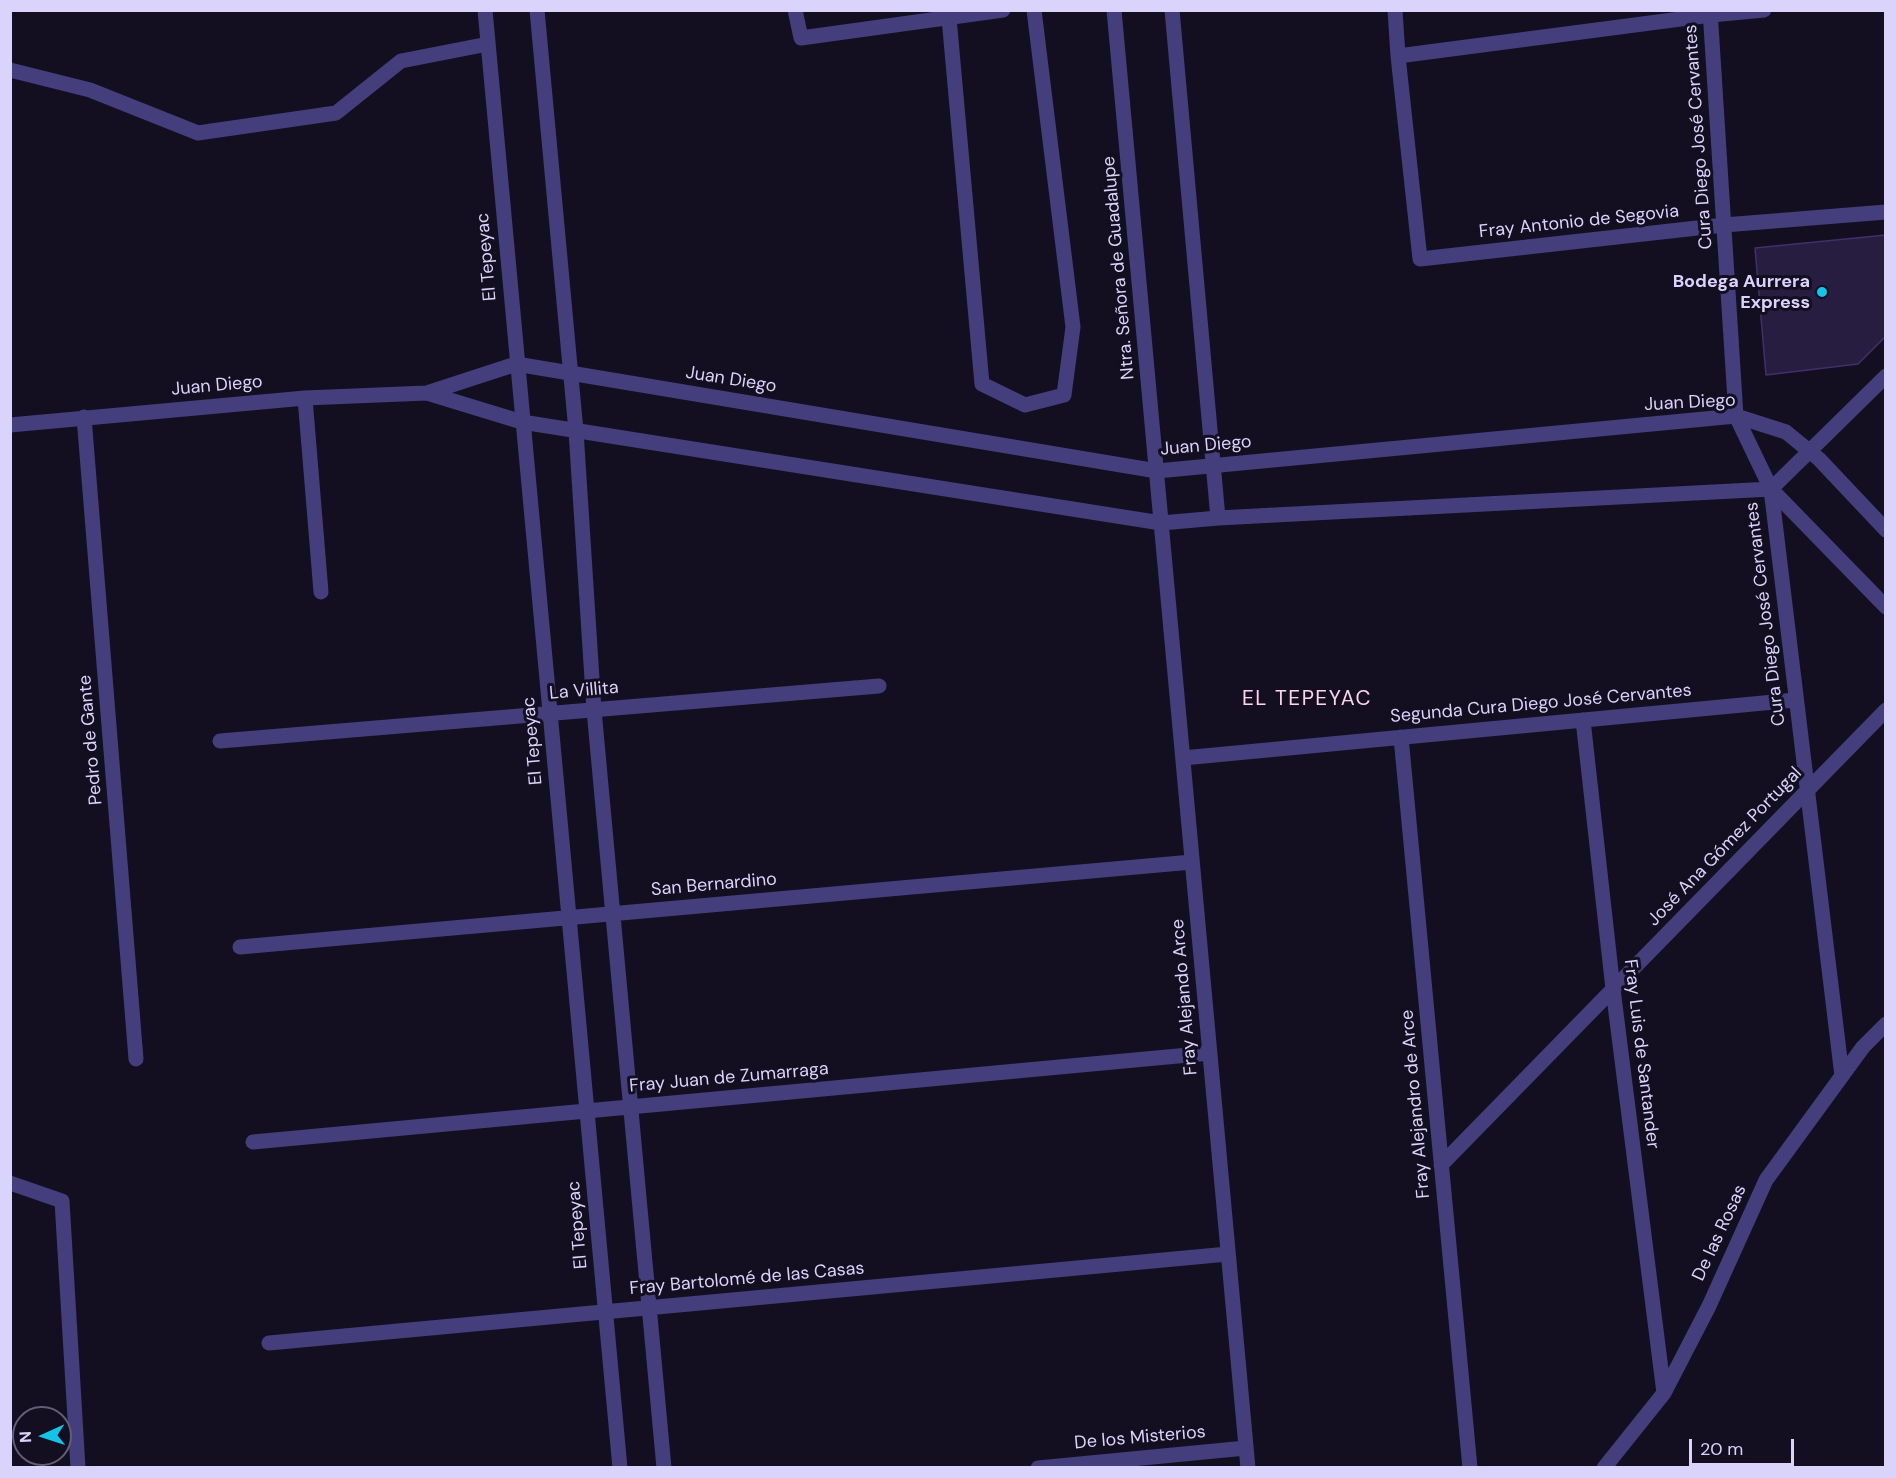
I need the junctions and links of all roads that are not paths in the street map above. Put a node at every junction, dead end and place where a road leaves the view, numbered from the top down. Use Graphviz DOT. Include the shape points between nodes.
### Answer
graph roads {
  1 [pos="485,10"];
  2 [pos="537,10"];
  3 [pos="795,10"];
  4 [pos="1003,10"];
  5 [pos="1034,10"];
  6 [pos="1114,10"];
  7 [pos="1172,10"];
  8 [pos="1395,10"];
  9 [pos="1764,10"];
  10 [pos="1710,13"];
  11 [pos="949,18"];
  12 [pos="488,44"];
  13 [pos="1398,56"];
  14 [pos="10,70"];
  15 [pos="1886,212"];
  16 [pos="1725,225"];
  17 [pos="516,364"];
  18 [pos="570,373"];
  19 [pos="1886,376"];
  20 [pos="427,393"];
  21 [pos="305,398"];
  22 [pos="1736,416"];
  23 [pos="84,417"];
  24 [pos="522,422"];
  25 [pos="10,425"];
  26 [pos="576,431"];
  27 [pos="1809,451"];
  28 [pos="1214,466"];
  29 [pos="1157,471"];
  30 [pos="1772,489"];
  31 [pos="1218,518"];
  32 [pos="1161,523"];
  33 [pos="1886,530"];
  34 [pos="321,592"];
  35 [pos="1886,607"];
  36 [pos="879,686"];
  37 [pos="1795,700"];
  38 [pos="594,710"];
  39 [pos="1886,710"];
  40 [pos="550,713"];
  41 [pos="1583,720"];
  42 [pos="1401,737"];
  43 [pos="220,741"];
  44 [pos="1183,758"];
  45 [pos="1806,790"];
  46 [pos="1192,862"];
  47 [pos="613,914"];
  48 [pos="568,918"];
  49 [pos="240,947"];
  50 [pos="1613,989"];
  51 [pos="1886,1024"];
  52 [pos="1210,1053"];
  53 [pos="136,1059"];
  54 [pos="1842,1076"];
  55 [pos="631,1107"];
  56 [pos="587,1111"];
  57 [pos="253,1142"];
  58 [pos="1441,1165"];
  59 [pos="10,1183"];
  60 [pos="1228,1254"];
  61 [pos="650,1308"];
  62 [pos="605,1311"];
  63 [pos="269,1343"];
  64 [pos="1664,1393"];
  65 [pos="1246,1448"];
  66 [pos="78,1467"];
  67 [pos="620,1467"];
  68 [pos="664,1467"];
  69 [pos="1038,1467"];
  70 [pos="1248,1467"];
  71 [pos="1470,1467"];
  72 [pos="1604,1467"];
  1 -- 12 [label="street, El Tepeyac"];
  2 -- 18 [label="street"];
  3 -- 11 [label="street" via="801,38"];
  4 -- 11 [label="street"];
  5 -- 11 [label="street" via="1073,327 1064,395 1025,405 982,384"];
  6 -- 29 [label="street, Ntra. Señora de Guadalupe"];
  7 -- 28 [label="street"];
  8 -- 13 [label="street"];
  9 -- 10 [label="street"];
  10 -- 13 [label="street"];
  10 -- 16 [label="street, Cura Diego José Cervantes"];
  12 -- 14 [label="street" via="401,61 336,113 198,133 90,90"];
  12 -- 17 [label="street, El Tepeyac"];
  13 -- 16 [label="street, Fray Antonio de Segovia" via="1420,259"];
  15 -- 16 [label="street, Fray Antonio de Segovia"];
  16 -- 22 [label="street, Cura Diego José Cervantes"];
  17 -- 18 [label="street, Juan Diego"];
  17 -- 20 [label="street, Juan Diego"];
  17 -- 24 [label="street, El Tepeyac"];
  18 -- 26 [label="street"];
  18 -- 29 [label="street, Juan Diego"];
  19 -- 27 [label="street"];
  20 -- 21 [label="street, Juan Diego"];
  20 -- 24 [label="street, Juan Diego"];
  21 -- 23 [label="street, Juan Diego"];
  21 -- 34 [label="street"];
  22 -- 27 [label="street, Juan Diego" via="1786,432"];
  22 -- 28 [label="street, Juan Diego"];
  22 -- 30 [label="street, Cura Diego José Cervantes"];
  23 -- 25 [label="street, Juan Diego"];
  23 -- 53 [label="street, Pedro de Gante"];
  24 -- 26 [label="street, Juan Diego"];
  24 -- 40 [label="street, El Tepeyac"];
  26 -- 32 [label="street, Juan Diego"];
  26 -- 38 [label="street"];
  27 -- 30 [label="street"];
  27 -- 33 [label="street, Juan Diego"];
  28 -- 29 [label="street, Juan Diego"];
  28 -- 31 [label="street"];
  29 -- 32 [label="street, Ntra. Señora de Guadalupe"];
  30 -- 31 [label="street, Juan Diego"];
  30 -- 35 [label="street"];
  30 -- 37 [label="street, Cura Diego José Cervantes"];
  31 -- 32 [label="street, Juan Diego"];
  32 -- 44 [label="street, Fray Alejando Arce"];
  36 -- 38 [label="street, La Villita"];
  37 -- 41 [label="street, Segunda Cura Diego José Cervantes"];
  37 -- 45 [label="street, Cura Diego José Cervantes"];
  38 -- 40 [label="street, La Villita"];
  38 -- 47 [label="street"];
  39 -- 45 [label="street, José Ana Gómez Portugal"];
  40 -- 43 [label="street, La Villita"];
  40 -- 48 [label="street, El Tepeyac"];
  41 -- 42 [label="street, Segunda Cura Diego José Cervantes"];
  41 -- 50 [label="street, Fray Luis de Santander"];
  42 -- 44 [label="street, Segunda Cura Diego José Cervantes"];
  42 -- 58 [label="street, Fray Alejandro de Arce"];
  44 -- 46 [label="street, Fray Alejando Arce"];
  45 -- 50 [label="street, José Ana Gómez Portugal"];
  45 -- 54 [label="street, Cura Diego José Cervantes"];
  46 -- 47 [label="street, San Bernardino"];
  46 -- 52 [label="street, Fray Alejando Arce"];
  47 -- 48 [label="street, San Bernardino"];
  47 -- 55 [label="street"];
  48 -- 49 [label="street, San Bernardino"];
  48 -- 56 [label="street, El Tepeyac"];
  50 -- 58 [label="street, José Ana Gómez Portugal"];
  50 -- 64 [label="street, Fray Luis de Santander"];
  51 -- 54 [label="street, De las Rosas"];
  52 -- 55 [label="street, Fray Juan de Zumarraga"];
  52 -- 60 [label="street, Fray Alejando Arce"];
  54 -- 64 [label="street, De las Rosas" via="1766,1180"];
  55 -- 56 [label="street, Fray Juan de Zumarraga"];
  55 -- 61 [label="street"];
  56 -- 57 [label="street, Fray Juan de Zumarraga"];
  56 -- 62 [label="street, El Tepeyac"];
  58 -- 71 [label="street, Fray Alejandro de Arce"];
  59 -- 66 [label="street" via="62,1201"];
  60 -- 61 [label="street, Fray Bartolomé de las Casas"];
  60 -- 65 [label="street, Fray Alejando Arce"];
  61 -- 62 [label="street, Fray Bartolomé de las Casas"];
  61 -- 68 [label="street"];
  62 -- 63 [label="street, Fray Bartolomé de las Casas"];
  62 -- 67 [label="street, El Tepeyac"];
  64 -- 72 [label="street, De las Rosas"];
  65 -- 69 [label="street, De los Misterios"];
  65 -- 70 [label="street, Fray Alejando Arce"];
}
